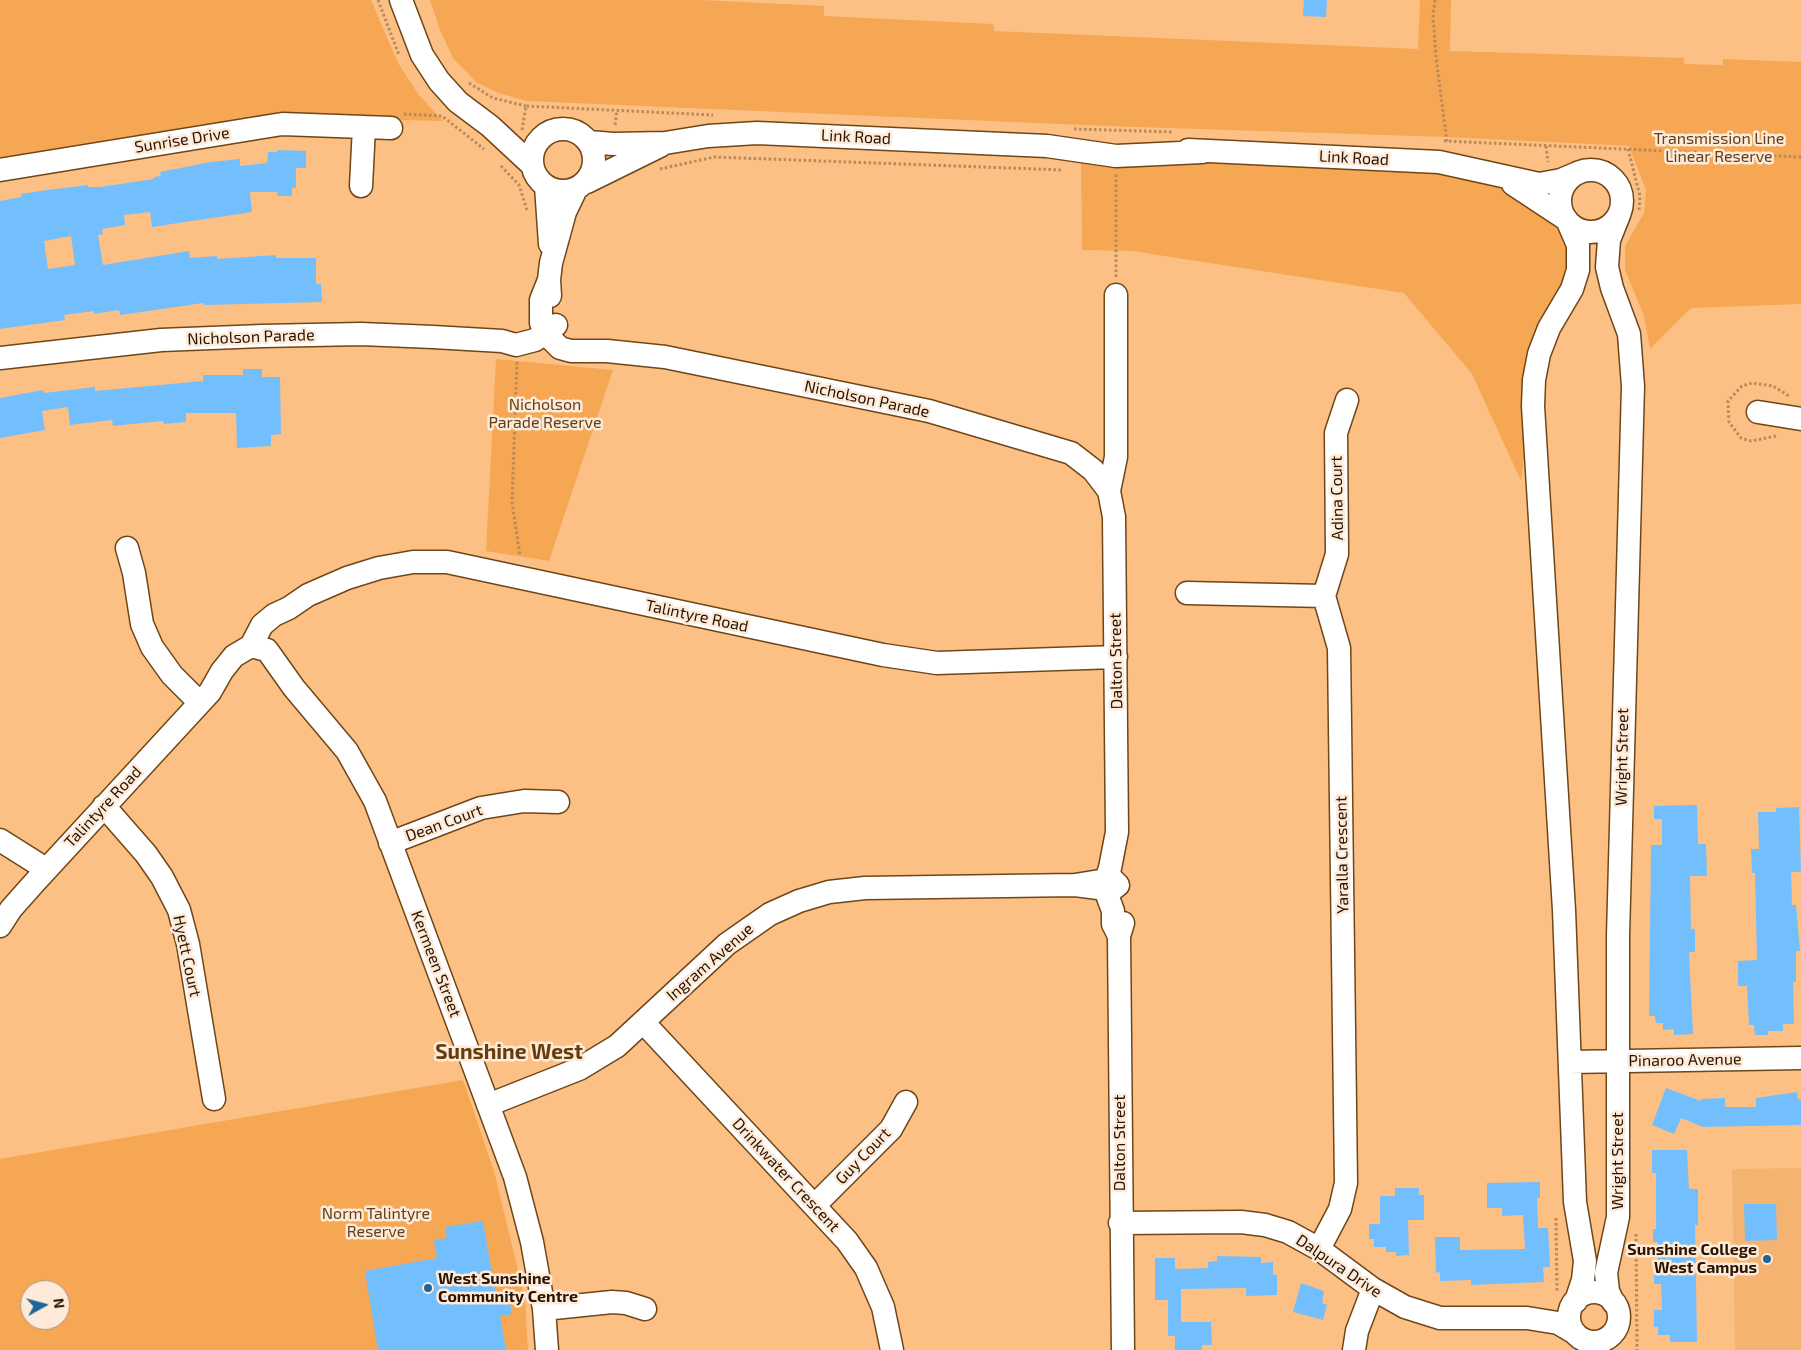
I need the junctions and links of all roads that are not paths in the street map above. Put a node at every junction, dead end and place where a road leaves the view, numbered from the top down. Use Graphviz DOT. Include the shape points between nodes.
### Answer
graph roads {
  1 [pos="401,0"];
  2 [pos="490,126"];
  3 [pos="364,127"];
  4 [pos="391,128"];
  5 [pos="547,133"];
  6 [pos="589,142"];
  7 [pos="665,143"];
  8 [pos="532,165"];
  9 [pos="0,170"];
  10 [pos="1580,172"];
  11 [pos="1503,178"];
  12 [pos="582,185"];
  13 [pos="361,186"];
  14 [pos="546,186"];
  15 [pos="1628,216"];
  16 [pos="1567,221"];
  17 [pos="550,271"];
  18 [pos="1116,296"];
  19 [pos="548,329"];
  20 [pos="0,358"];
  21 [pos="1347,400"];
  22 [pos="1758,412"];
  23 [pos="1801,419"];
  24 [pos="1109,491"];
  25 [pos="127,548"];
  26 [pos="1187,593"];
  27 [pos="1324,596"];
  28 [pos="259,652"];
  29 [pos="1116,657"];
  30 [pos="205,697"];
  31 [pos="558,802"];
  32 [pos="104,806"];
  33 [pos="0,840"];
  34 [pos="390,843"];
  35 [pos="41,876"];
  36 [pos="1110,885"];
  37 [pos="0,926"];
  38 [pos="643,1022"];
  39 [pos="1801,1058"];
  40 [pos="1618,1061"];
  41 [pos="1570,1062"];
  42 [pos="214,1098"];
  43 [pos="906,1102"];
  44 [pos="488,1105"];
  45 [pos="815,1205"];
  46 [pos="1120,1223"];
  47 [pos="1320,1249"];
  48 [pos="1373,1289"];
  49 [pos="1575,1302"];
  50 [pos="1613,1302"];
  51 [pos="544,1308"];
  52 [pos="645,1309"];
  53 [pos="1527,1318"];
  54 [pos="1579,1340"];
  55 [pos="1612,1340"];
  56 [pos="547,1350"];
  57 [pos="892,1350"];
  58 [pos="1123,1350"];
  59 [pos="1354,1350"];
  1 -- 2 [label="street" via="422,55 439,81 458,102"];
  2 -- 5 [label="street" via="521,134"];
  2 -- 8 [label="street"];
  3 -- 4 [label="street, Sunrise Drive"];
  3 -- 9 [label="street, Sunrise Drive" via="282,124"];
  3 -- 13 [label="street"];
  5 -- 6 [label="street" via="555,129 574,130"];
  5 -- 8 [label="street" via="534,147"];
  6 -- 7 [label="street, Link Road"];
  6 -- 12 [label="street" via="595,162"];
  7 -- 11 [label="street, Link Road" via="757,133 1047,146 1114,154 1202,152 1439,162"];
  7 -- 12 [label="street, Link Road"];
  8 -- 14 [label="street"];
  10 -- 11 [label="street, Link Road" via="1549,183"];
  10 -- 15 [label="street" via="1602,172 1616,182"];
  10 -- 16 [label="street" via="1570,178 1562,192 1560,203"];
  11 -- 16 [label="street, Link Road"];
  12 -- 14 [label="street" via="561,191"];
  12 -- 17 [label="street" via="565,212"];
  14 -- 17 [label="street"];
  15 -- 16 [label="street" via="1596,232 1581,230"];
  15 -- 40 [label="street, Wright Street" via="1610,240 1607,266 1630,340 1633,386 1618,917"];
  16 -- 41 [label="street" via="1578,245 1578,270 1572,289 1549,328 1539,354 1533,406 1564,910"];
  17 -- 19 [label="street" via="552,311"];
  18 -- 24 [label="street" via="1116,458"];
  19 -- 20 [label="street, Nicholson Parade" via="524,344 361,334 262,336 153,341"];
  19 -- 24 [label="street, Nicholson Parade" via="607,351 665,357 929,412 1071,453 1093,470"];
  21 -- 27 [label="street, Adina Court" via="1336,433 1338,554"];
  22 -- 23 [label="street"];
  24 -- 29 [label="street, Dalton Street" via="1114,517"];
  25 -- 30 [label="street" via="142,624 152,647 172,675"];
  26 -- 27 [label="street"];
  27 -- 47 [label="street, Yaralla Crescent" via="1339,648 1347,1154 1346,1182 1340,1208"];
  28 -- 29 [label="street, Talintyre Road" via="262,625 308,594 363,573 413,562 447,562 883,655 938,663"];
  28 -- 30 [label="street, Talintyre Road" via="234,656"];
  28 -- 34 [label="street, Kermeen Street" via="347,751 374,801"];
  29 -- 36 [label="street, Dalton Street" via="1117,832 1112,848"];
  30 -- 32 [label="street, Talintyre Road"];
  31 -- 34 [label="street, Dean Court" via="524,801 482,808"];
  32 -- 35 [label="street, Talintyre Road"];
  32 -- 42 [label="street, Hyett Court" via="146,854 179,910 188,944"];
  33 -- 35 [label="street"];
  34 -- 44 [label="street, Kermeen Street"];
  35 -- 37 [label="street, Talintyre Road"];
  36 -- 38 [label="street, Ingram Avenue" via="865,888 829,892 770,914 727,944"];
  36 -- 46 [label="street, Dalton Street" via="1113,924 1119,936"];
  38 -- 44 [label="street, Ingram Avenue" via="617,1046 579,1069"];
  38 -- 45 [label="street, Drinkwater Crescent"];
  39 -- 40 [label="street, Pinaroo Avenue"];
  40 -- 41 [label="street, Pinaroo Avenue"];
  40 -- 50 [label="street, Wright Street" via="1617,1220 1606,1273"];
  41 -- 49 [label="street" via="1575,1202 1585,1261 1583,1280"];
  43 -- 45 [label="street, Guy Court" via="891,1129"];
  44 -- 51 [label="street, Kermeen Street" via="515,1177 532,1242"];
  45 -- 57 [label="street, Drinkwater Crescent" via="866,1268 883,1307"];
  46 -- 47 [label="street, Dalpura Drive" via="1241,1222 1265,1225 1288,1232"];
  46 -- 58 [label="street, Dalton Street"];
  47 -- 48 [label="street, Dalpura Drive"];
  48 -- 53 [label="street, Dalpura Drive" via="1405,1307 1440,1318"];
  48 -- 59 [label="street" via="1357,1331"];
  49 -- 50 [label="street" via="1592,1293 1604,1294"];
  49 -- 53 [label="street, Dalpura Drive" via="1558,1311"];
  49 -- 54 [label="street" via="1570,1319"];
  50 -- 55 [label="street" via="1618,1312"];
  51 -- 52 [label="street" via="612,1302"];
  51 -- 56 [label="street, Kermeen Street"];
  53 -- 54 [label="street, Dalpura Drive" via="1558,1323"];
  54 -- 55 [label="street" via="1598,1342 1608,1337"];
}
